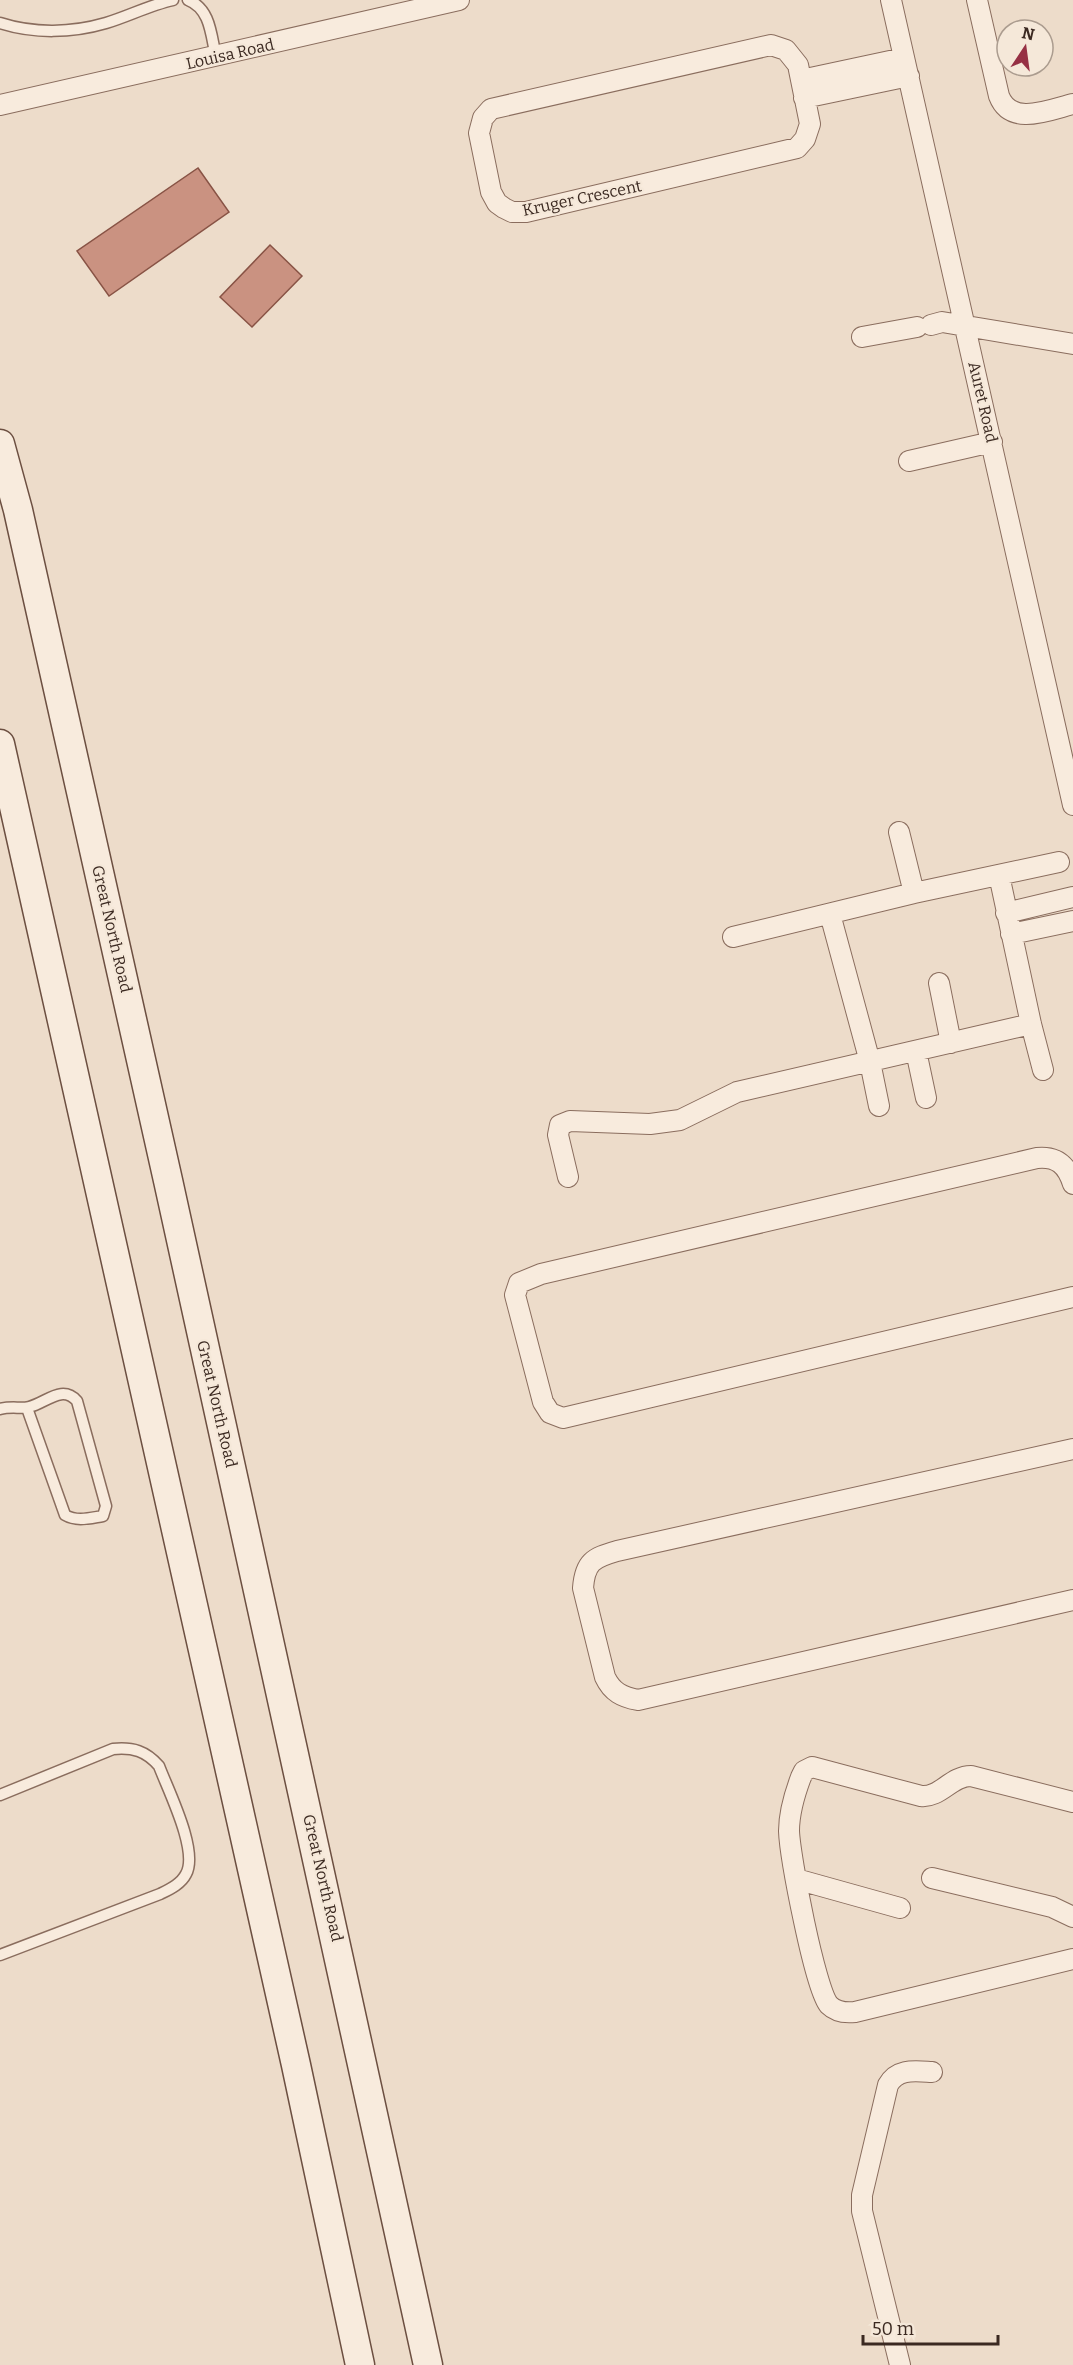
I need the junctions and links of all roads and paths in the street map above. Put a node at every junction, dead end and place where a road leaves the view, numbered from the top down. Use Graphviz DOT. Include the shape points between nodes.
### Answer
graph roads {
  1 [pos="173,0"];
  2 [pos="188,0"];
  3 [pos="459,0"];
  4 [pos="891,0"];
  5 [pos="977,0"];
  6 [pos="199,3"];
  7 [pos="0,23"];
  8 [pos="216,57"];
  9 [pos="906,67"];
  10 [pos="802,89"];
  11 [pos="1073,104"];
  12 [pos="0,105"];
  13 [pos="965,326"];
  14 [pos="862,337"];
  15 [pos="1073,344"];
  16 [pos="992,442"];
  17 [pos="0,444"];
  18 [pos="909,461"];
  19 [pos="0,744"];
  20 [pos="1070,774"];
  21 [pos="1073,805"];
  22 [pos="899,832"];
  23 [pos="1059,862"];
  24 [pos="999,875"];
  25 [pos="914,893"];
  26 [pos="1073,897"];
  27 [pos="1006,913"];
  28 [pos="830,914"];
  29 [pos="1073,921"];
  30 [pos="1011,934"];
  31 [pos="733,937"];
  32 [pos="939,983"];
  33 [pos="1031,1024"];
  34 [pos="951,1043"];
  35 [pos="916,1051"];
  36 [pos="870,1062"];
  37 [pos="1043,1070"];
  38 [pos="926,1098"];
  39 [pos="879,1106"];
  40 [pos="568,1177"];
  41 [pos="1073,1184"];
  42 [pos="1073,1297"];
  43 [pos="27,1408"];
  44 [pos="0,1409"];
  45 [pos="1073,1449"];
  46 [pos="1073,1600"];
  47 [pos="0,1795"];
  48 [pos="1073,1802"];
  49 [pos="932,1878"];
  50 [pos="796,1879"];
  51 [pos="900,1908"];
  52 [pos="1073,1917"];
  53 [pos="0,1955"];
  54 [pos="1073,1959"];
  55 [pos="932,2072"];
  56 [pos="360,2365"];
  57 [pos="428,2365"];
  58 [pos="900,2365"];
  1 -- 7 [label="lane" via="105,23 65,31"];
  2 -- 6 [label="lane"];
  3 -- 8 [label="street, Louisa Road"];
  4 -- 9 [label="street, Auret Road"];
  5 -- 11 [label="street" via="1004,106 1025,115"];
  6 -- 8 [label="lane"];
  8 -- 12 [label="street, Louisa Road"];
  9 -- 10 [label="street"];
  9 -- 13 [label="street, Auret Road"];
  10 -- 10 [label="street, Kruger Crescent" via="809,129 797,148 526,212 504,208 491,192 479,133 483,118 496,106 761,46 786,50 795,60"];
  13 -- 14 [label="street" via="942,322"];
  13 -- 15 [label="street"];
  13 -- 16 [label="street, Auret Road"];
  16 -- 18 [label="street"];
  16 -- 20 [label="street, Auret Road"];
  17 -- 57 [label="main road, Great North Road" via="156,1127"];
  19 -- 56 [label="main road"];
  20 -- 21 [label="street, Auret Road"];
  22 -- 25 [label="street"];
  23 -- 24 [label="street"];
  24 -- 25 [label="street"];
  24 -- 27 [label="street"];
  25 -- 28 [label="street"];
  26 -- 27 [label="street"];
  27 -- 30 [label="street"];
  28 -- 31 [label="street"];
  28 -- 36 [label="street"];
  29 -- 30 [label="street"];
  30 -- 33 [label="street"];
  32 -- 34 [label="street"];
  33 -- 34 [label="street"];
  33 -- 37 [label="street"];
  34 -- 35 [label="street"];
  35 -- 36 [label="street"];
  35 -- 38 [label="street"];
  36 -- 39 [label="street"];
  36 -- 40 [label="street" via="737,1092 665,1123 570,1121 560,1125 558,1135"];
  41 -- 42 [label="street" via="1060,1161 1037,1158 541,1274 519,1283 515,1295 543,1402 550,1413 563,1418"];
  43 -- 43 [label="lane" via="65,1515 72,1519 103,1516 106,1506 77,1401 71,1394 62,1393"];
  43 -- 44 [label="lane"];
  45 -- 46 [label="street" via="616,1551 591,1563 583,1588 604,1677 620,1695 638,1700"];
  47 -- 53 [label="lane" via="113,1749 140,1750 159,1766 189,1848 190,1863 177,1885 160,1894"];
  48 -- 50 [label="street" via="971,1776 955,1780 931,1796 921,1796 812,1767 802,1774 789,1822"];
  49 -- 52 [label="street" via="1052,1907"];
  50 -- 51 [label="street"];
  50 -- 54 [label="street" via="821,1991 830,2006 839,2011 855,2012"];
  55 -- 58 [label="street" via="902,2073 891,2079 862,2195 862,2211"];
}
